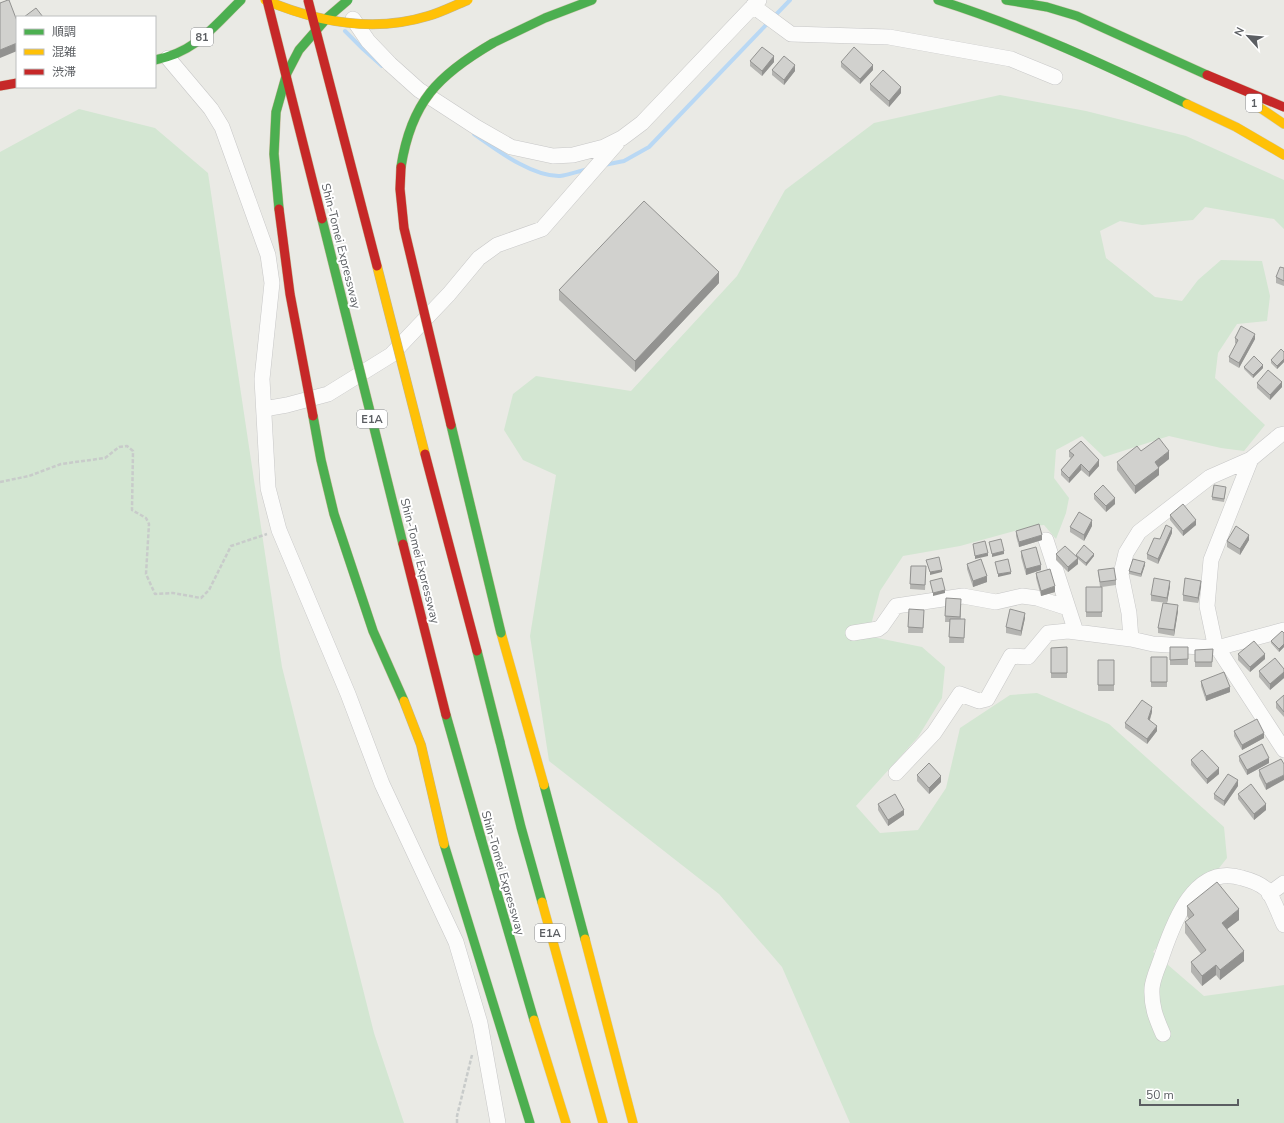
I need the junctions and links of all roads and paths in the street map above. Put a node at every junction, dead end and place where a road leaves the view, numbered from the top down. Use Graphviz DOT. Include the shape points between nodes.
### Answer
graph roads {
  1 [pos="241,0"];
  2 [pos="266,0"];
  3 [pos="308,0"];
  4 [pos="340,0"];
  5 [pos="348,0"];
  6 [pos="468,0"];
  7 [pos="592,0"];
  8 [pos="938,0"];
  9 [pos="1006,0"];
  10 [pos="756,3"];
  11 [pos="161,59"];
  12 [pos="1055,77"];
  13 [pos="16,83"];
  14 [pos="1224,83"];
  15 [pos="0,86"];
  16 [pos="1284,106"];
  17 [pos="1284,124"];
  18 [pos="1236,126"];
  19 [pos="622,138"];
  20 [pos="1284,148"];
  21 [pos="1284,155"];
  22 [pos="264,409"];
  23 [pos="1284,434"];
  24 [pos="1251,459"];
  25 [pos="0,482"];
  26 [pos="279,530"];
  27 [pos="1046,540"];
  28 [pos="1068,608"];
  29 [pos="1284,630"];
  30 [pos="1076,632"];
  31 [pos="853,633"];
  32 [pos="1131,639"];
  33 [pos="1218,648"];
  34 [pos="1284,750"];
  35 [pos="896,773"];
  36 [pos="1284,883"];
  37 [pos="1269,894"];
  38 [pos="1284,925"];
  39 [pos="1163,1034"];
  40 [pos="473,1052"];
  41 [pos="457,1123"];
  42 [pos="498,1123"];
  43 [pos="530,1123"];
  44 [pos="566,1123"];
  45 [pos="603,1123"];
  46 [pos="633,1123"];
  1 -- 11 [label="main road, 81" via="185,51"];
  2 -- 6 [label="main road, bridge" via="308,17 358,25 424,18"];
  2 -- 44 [label="main road, Shin-Tomei Expressway / E1A, bridge" via="443,703 521,978"];
  3 -- 45 [label="main road, E1A, bridge" via="521,827"];
  4 -- 19 [label="street" via="368,41 419,90 511,147 553,156 573,155 604,147"];
  5 -- 43 [label="main road, bridge" via="327,18 299,50 287,73 276,112 274,154 290,294 334,514 373,631 421,745 444,844"];
  7 -- 46 [label="main road, bridge" via="544,18 493,43 470,57 432,90 418,111 407,137 399,195 404,228 501,632 553,817"];
  8 -- 18 [label="main road" via="980,13 1045,39"];
  9 -- 14 [label="main road" via="1047,7 1077,16"];
  10 -- 12 [label="street" via="791,34 889,37 1011,59"];
  10 -- 19 [label="street" via="642,122"];
  11 -- 22 [label="street" via="211,109 222,127 268,255 272,283 262,379"];
  13 -- 15 [label="main road"];
  14 -- 16 [label="main road"];
  14 -- 17 [label="main road, 1"];
  18 -- 20 [label="main road"];
  18 -- 21 [label="main road"];
  19 -- 22 [label="street" via="542,229 497,245 479,258 391,355 328,394"];
  22 -- 26 [label="street" via="268,488"];
  23 -- 24 [label="street"];
  24 -- 32 [label="street" via="1210,477 1139,532 1126,553 1121,574 1130,613"];
  24 -- 33 [label="street" via="1211,560 1207,606"];
  25 -- 26 [label="path" via="29,476 61,464 105,458 119,447 127,446 133,451 132,510 146,518 150,524 146,574 155,594 173,593 201,598 209,590 231,546"];
  26 -- 42 [label="street" via="348,694 382,784 456,942 480,1023"];
  27 -- 28 [label="street"];
  28 -- 30 [label="street"];
  28 -- 31 [label="street" via="1022,596 996,602 963,596 896,606 878,629"];
  29 -- 33 [label="street"];
  30 -- 32 [label="street"];
  30 -- 35 [label="street" via="1048,633 1028,657 1011,656 987,699 979,701 960,694 934,733"];
  32 -- 33 [label="street" via="1153,644"];
  33 -- 34 [label="street"];
  36 -- 37 [label="street"];
  37 -- 38 [label="street"];
  37 -- 39 [label="street" via="1255,882 1236,876 1219,876 1202,883 1186,902 1170,934 1152,986 1153,1010"];
  40 -- 41 [label="path" via="456,1116"];
}
